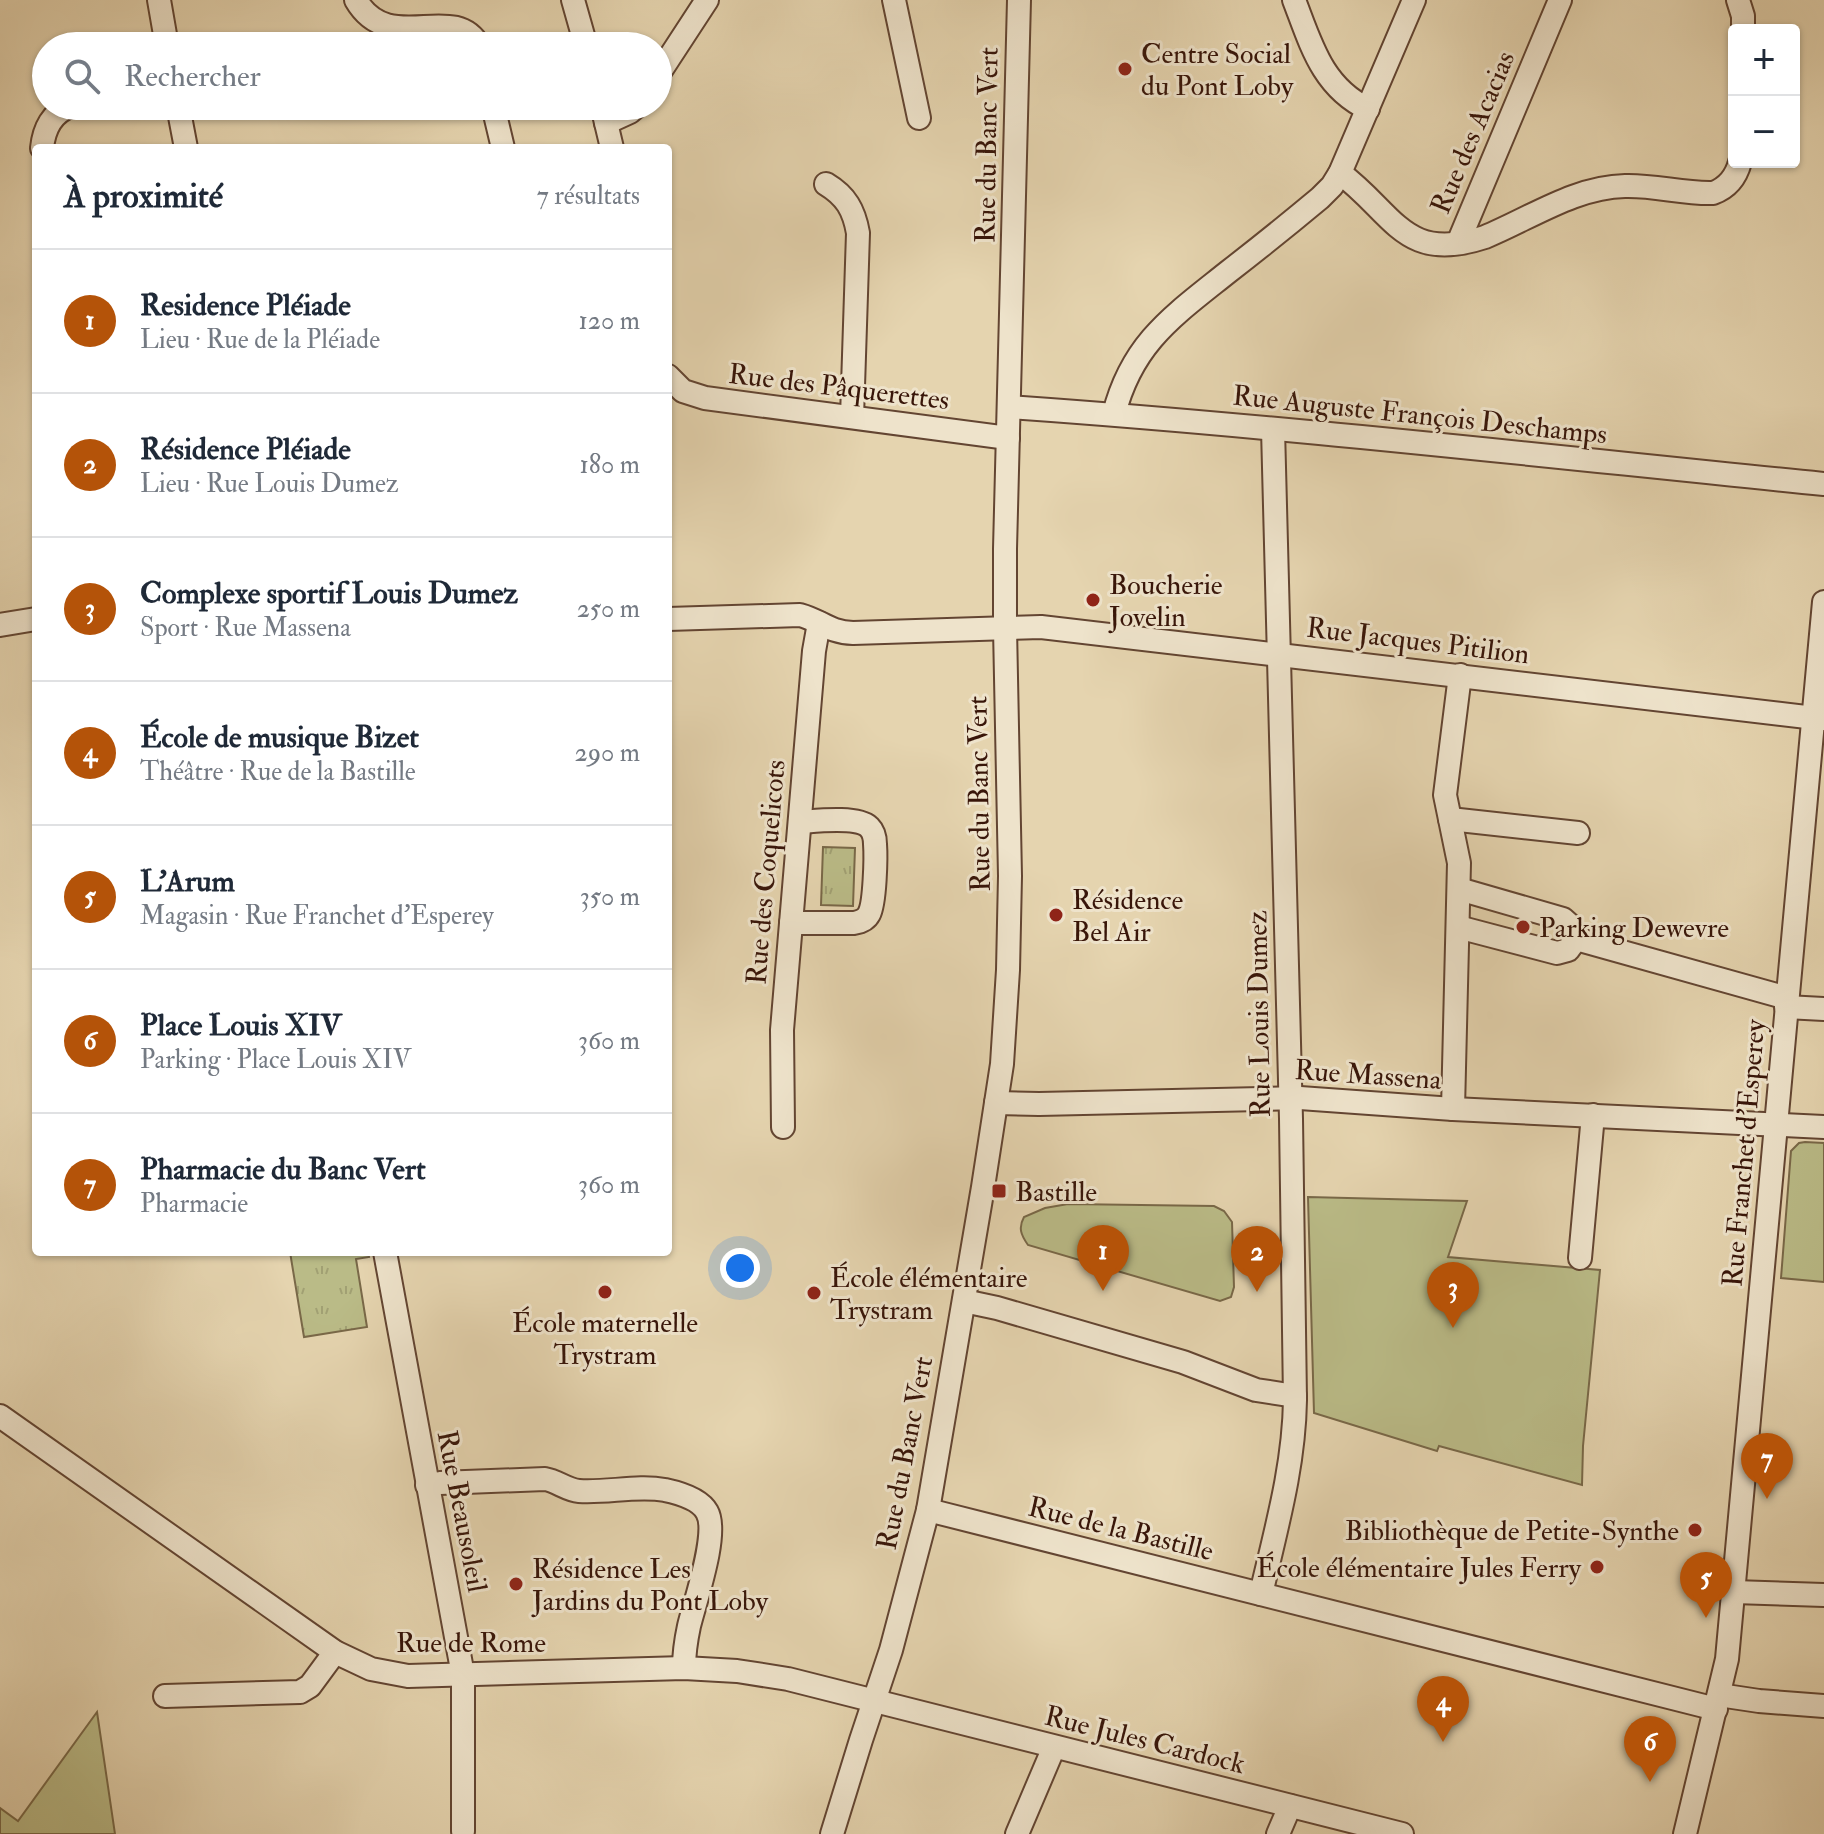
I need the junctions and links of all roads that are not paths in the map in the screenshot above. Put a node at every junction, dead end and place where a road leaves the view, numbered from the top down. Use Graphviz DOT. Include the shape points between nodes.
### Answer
graph roads {
  1 [pos="159,0"];
  2 [pos="356,0"];
  3 [pos="573,0"];
  4 [pos="707,0"];
  5 [pos="894,0"];
  6 [pos="1019,0"];
  7 [pos="1294,0"];
  8 [pos="1414,0"];
  9 [pos="1560,0"];
  10 [pos="1738,0"];
  11 [pos="1743,24"];
  12 [pos="165,32"];
  13 [pos="472,32"];
  14 [pos="582,32"];
  15 [pos="672,54"];
  16 [pos="1368,109"];
  17 [pos="919,118"];
  18 [pos="52,120"];
  19 [pos="181,120"];
  20 [pos="496,120"];
  21 [pos="605,120"];
  22 [pos="43,144"];
  23 [pos="185,144"];
  24 [pos="502,144"];
  25 [pos="611,144"];
  26 [pos="1738,168"];
  27 [pos="1340,173"];
  28 [pos="826,184"];
  29 [pos="1458,243"];
  30 [pos="672,380"];
  31 [pos="1009,407"];
  32 [pos="1114,414"];
  33 [pos="852,417"];
  34 [pos="1273,429"];
  35 [pos="1008,438"];
  36 [pos="1824,484"];
  37 [pos="1824,602"];
  38 [pos="32,619"];
  39 [pos="672,619"];
  40 [pos="819,623"];
  41 [pos="0,625"];
  42 [pos="1005,628"];
  43 [pos="1279,654"];
  44 [pos="1460,675"];
  45 [pos="1818,718"];
  46 [pos="1450,819"];
  47 [pos="800,822"];
  48 [pos="1578,833"];
  49 [pos="1459,889"];
  50 [pos="791,923"];
  51 [pos="1458,927"];
  52 [pos="1576,939"];
  53 [pos="1786,1003"];
  54 [pos="1824,1009"];
  55 [pos="1290,1098"];
  56 [pos="996,1103"];
  57 [pos="1453,1109"];
  58 [pos="1593,1115"];
  59 [pos="1775,1125"];
  60 [pos="783,1127"];
  61 [pos="1824,1127"];
  62 [pos="386,1256"];
  63 [pos="1580,1258"];
  64 [pos="964,1301"];
  65 [pos="1295,1396"];
  66 [pos="0,1416"];
  67 [pos="427,1485"];
  68 [pos="928,1510"];
  69 [pos="1734,1592"];
  70 [pos="1261,1594"];
  71 [pos="1824,1595"];
  72 [pos="335,1652"];
  73 [pos="684,1668"];
  74 [pos="463,1675"];
  75 [pos="165,1696"];
  76 [pos="867,1700"];
  77 [pos="1718,1702"];
  78 [pos="1824,1706"];
  79 [pos="1054,1747"];
  80 [pos="1290,1806"];
  81 [pos="463,1831"];
  82 [pos="817,1834"];
  83 [pos="832,1834"];
  84 [pos="1017,1834"];
  85 [pos="1278,1834"];
  86 [pos="1402,1834"];
  87 [pos="1685,1834"];
  1 -- 12 [label="street"];
  2 -- 13 [label="street" via="387,23 446,16"];
  3 -- 14 [label="street"];
  4 -- 15 [label="street"];
  5 -- 17 [label="street"];
  6 -- 31 [label="street, Rue du Banc Vert"];
  7 -- 16 [label="street" via="1327,76"];
  8 -- 16 [label="street"];
  9 -- 29 [label="street, Rue des Acacias"];
  10 -- 11 [label="street"];
  16 -- 27 [label="street"];
  18 -- 22 [label="street"];
  19 -- 23 [label="street"];
  20 -- 24 [label="street"];
  21 -- 25 [label="street"];
  26 -- 29 [label="street, Rue des Acacias" via="1731,181 1713,193 1638,186 1598,189 1485,237"];
  27 -- 29 [label="street, Rue des Acacias" via="1404,233 1428,243"];
  27 -- 32 [label="street" via="1320,198 1157,331 1127,376"];
  28 -- 33 [label="street" via="845,199 858,233"];
  30 -- 33 [label="street, Rue des Pâquerettes" via="683,391 705,398"];
  31 -- 32 [label="street, Rue Auguste François Deschamps"];
  31 -- 35 [label="street, Rue du Banc Vert"];
  32 -- 34 [label="street, Rue Auguste François Deschamps"];
  33 -- 35 [label="street, Rue des Pâquerettes"];
  34 -- 36 [label="street, Rue Auguste François Deschamps"];
  34 -- 43 [label="street, Rue Louis Dumez"];
  35 -- 42 [label="street, Rue du Banc Vert"];
  37 -- 45 [label="street, Rue Franchet d'Esperey"];
  38 -- 41 [label="street"];
  39 -- 40 [label="street, Rue Jacques Pitilion" via="800,615"];
  40 -- 42 [label="street, Rue Jacques Pitilion" via="853,633"];
  40 -- 47 [label="street, Rue des Coquelicots"];
  42 -- 43 [label="street, Rue Jacques Pitilion" via="1041,627"];
  42 -- 56 [label="street, Rue du Banc Vert" via="1010,911"];
  43 -- 44 [label="street, Rue Jacques Pitilion"];
  43 -- 55 [label="street, Rue Louis Dumez"];
  44 -- 45 [label="street, Rue Jacques Pitilion"];
  44 -- 46 [label="street" via="1445,795"];
  45 -- 53 [label="street, Rue Franchet d'Esperey"];
  46 -- 48 [label="street"];
  46 -- 49 [label="street"];
  47 -- 50 [label="street, Rue des Coquelicots"];
  47 -- 50 [label="street" via="857,821 869,827 875,845 873,898 863,921"];
  49 -- 51 [label="street"];
  49 -- 52 [label="street" via="1563,919"];
  50 -- 60 [label="street, Rue des Coquelicots" via="782,1042"];
  51 -- 52 [label="street" via="1557,953 1568,950"];
  51 -- 57 [label="street"];
  52 -- 53 [label="street"];
  53 -- 54 [label="street"];
  53 -- 59 [label="street, Rue Franchet d'Esperey"];
  55 -- 56 [label="street, Rue Massena"];
  55 -- 57 [label="street, Rue Massena"];
  55 -- 65 [label="street, Rue Louis Dumez"];
  56 -- 64 [label="street, Rue du Banc Vert"];
  57 -- 58 [label="street, Rue Massena"];
  58 -- 59 [label="street, Rue Massena"];
  58 -- 63 [label="street"];
  59 -- 61 [label="street, Rue Massena"];
  59 -- 69 [label="street, Rue Franchet d'Esperey"];
  62 -- 67 [label="street, Rue Beausoleil"];
  64 -- 65 [label="street" via="1183,1362 1256,1390"];
  64 -- 68 [label="street, Rue du Banc Vert"];
  65 -- 70 [label="street, Rue Louis Dumez" via="1285,1496"];
  66 -- 72 [label="street, Rue de Rome"];
  67 -- 73 [label="street" via="545,1479 576,1491 658,1489 697,1502 711,1527"];
  67 -- 74 [label="street, Rue Beausoleil"];
  68 -- 70 [label="street, Rue de la Bastille"];
  68 -- 76 [label="street, Rue du Banc Vert" via="891,1650"];
  69 -- 71 [label="street"];
  69 -- 77 [label="street, Rue Franchet d'Esperey"];
  70 -- 77 [label="street, Rue de la Bastille" via="1626,1686"];
  72 -- 74 [label="street, Rue de Rome" via="397,1676"];
  72 -- 75 [label="street" via="300,1692"];
  73 -- 74 [label="street, Rue de Rome"];
  73 -- 76 [label="street, Rue de Rome" via="754,1673"];
  74 -- 81 [label="street, Rue Beausoleil"];
  76 -- 79 [label="street, Rue Jules Cardock"];
  76 -- 82 [label="street, Rue du Banc Vert" via="847,1736"];
  76 -- 83 [label="street, Rue du Banc Vert"];
  77 -- 78 [label="street, Rue de la Bastille"];
  77 -- 87 [label="street, Rue Franchet d'Esperey"];
  79 -- 80 [label="street, Rue Jules Cardock"];
  79 -- 84 [label="street"];
  80 -- 85 [label="street"];
  80 -- 86 [label="street, Rue Jules Cardock"];
}
